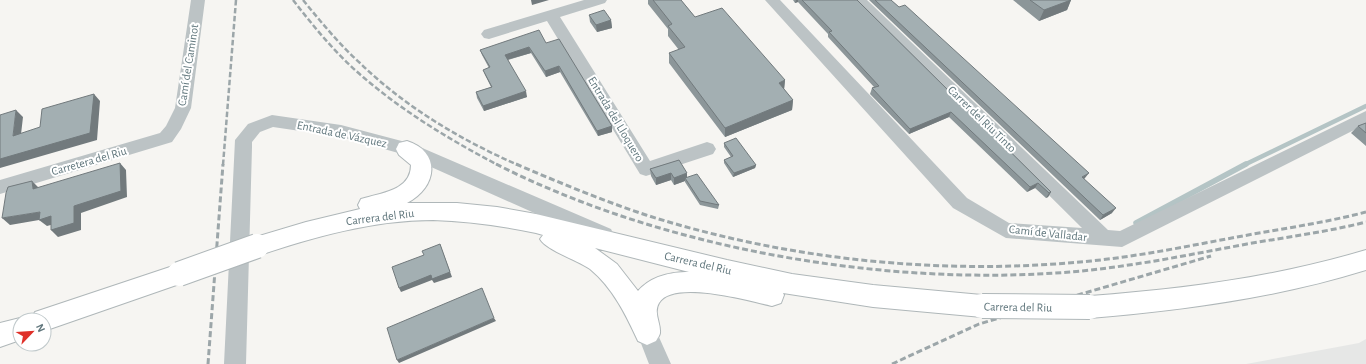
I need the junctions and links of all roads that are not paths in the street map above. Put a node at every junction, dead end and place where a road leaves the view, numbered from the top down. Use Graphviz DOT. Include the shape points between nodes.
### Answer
graph roads {
  1 [pos="198,0"];
  2 [pos="600,0"];
  3 [pos="772,0"];
  4 [pos="859,0"];
  5 [pos="552,15"];
  6 [pos="489,34"];
  7 [pos="1366,117"];
  8 [pos="173,129"];
  9 [pos="407,149"];
  10 [pos="707,149"];
  11 [pos="0,187"];
  12 [pos="457,212"];
  13 [pos="301,232"];
  14 [pos="1104,238"];
  15 [pos="626,246"];
  16 [pos="1366,260"];
  17 [pos="872,297"];
  18 [pos="52,317"];
  19 [pos="12,331"];
  20 [pos="647,333"];
  21 [pos="0,335"];
  22 [pos="235,364"];
  23 [pos="660,364"];
  1 -- 8 [label="street, Camí del Caminot" via="183,108"];
  2 -- 5 [label="street"];
  3 -- 14 [label="street, Camí de Valladar" via="960,203 1006,230"];
  4 -- 14 [label="street, Carrer del Riu Tinto"];
  5 -- 6 [label="street"];
  5 -- 10 [label="street, Entrada del Lloquero" via="646,170"];
  7 -- 14 [label="street, Camí de Valladar" via="1144,229 1122,239"];
  8 -- 11 [label="street, Carretera del Riu" via="166,138"];
  9 -- 13 [label="street" via="419,159 422,168 418,181 411,190 397,198 348,210"];
  9 -- 15 [label="street, Entrada de Vázquez"];
  9 -- 22 [label="street, Entrada de Vázquez" via="341,131 281,122 262,124 249,133 243,147"];
  12 -- 13 [label="street, Carrera del Riu" via="388,214 334,223"];
  12 -- 15 [label="street, Carrera del Riu" via="543,225"];
  12 -- 20 [label="street" via="548,238 585,252 608,270 625,290"];
  13 -- 18 [label="street, Carrera del Riu, bridge"];
  15 -- 17 [label="street, Carrera del Riu" via="768,279"];
  16 -- 17 [label="street, Carrera del Riu, bridge" via="1253,289 1192,298 1090,307 982,306"];
  17 -- 20 [label="street" via="798,299 692,281 673,282 657,288 648,299 644,315"];
  19 -- 21 [label="street"];
  20 -- 23 [label="street"];
}
